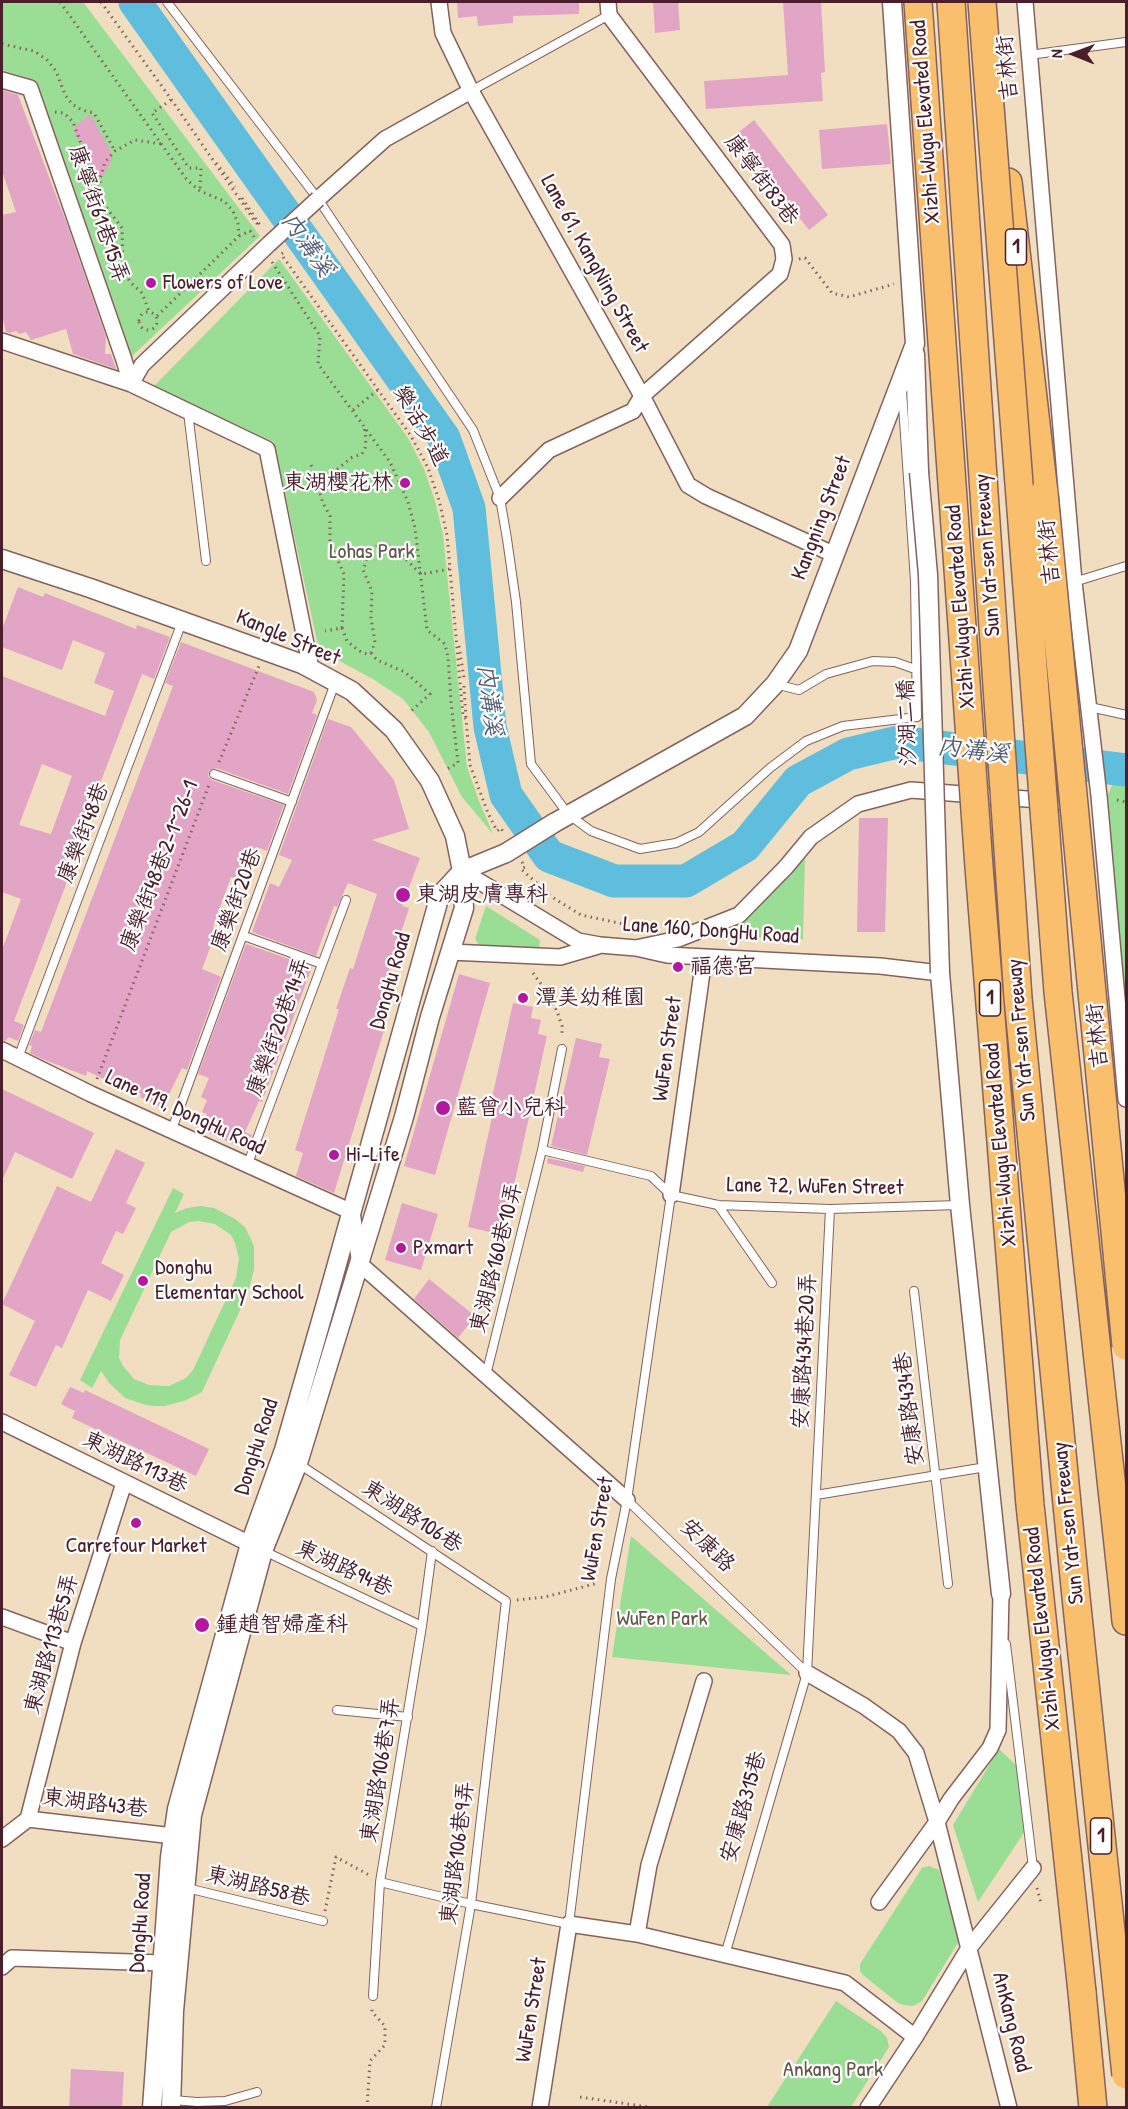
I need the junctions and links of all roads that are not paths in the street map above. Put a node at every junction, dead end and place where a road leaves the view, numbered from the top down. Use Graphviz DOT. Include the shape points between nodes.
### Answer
graph roads {
  1 [pos="167,2"];
  2 [pos="439,2"];
  3 [pos="892,2"];
  4 [pos="918,2"];
  5 [pos="951,2"];
  6 [pos="982,2"];
  7 [pos="987,2"];
  8 [pos="1025,2"];
  9 [pos="608,8"];
  10 [pos="1126,42"];
  11 [pos="1029,54"];
  12 [pos="2,80"];
  13 [pos="471,91"];
  14 [pos="318,199"];
  15 [pos="2,341"];
  16 [pos="915,344"];
  17 [pos="902,380"];
  18 [pos="131,384"];
  19 [pos="642,396"];
  20 [pos="188,412"];
  21 [pos="500,498"];
  22 [pos="833,554"];
  23 [pos="2,559"];
  24 [pos="206,561"];
  25 [pos="1126,566"];
  26 [pos="1074,582"];
  27 [pos="183,621"];
  28 [pos="311,669"];
  29 [pos="915,669"];
  30 [pos="335,683"];
  31 [pos="775,684"];
  32 [pos="1090,707"];
  33 [pos="1126,715"];
  34 [pos="214,774"];
  35 [pos="941,793"];
  36 [pos="1099,798"];
  37 [pos="292,802"];
  38 [pos="561,819"];
  39 [pos="462,870"];
  40 [pos="346,900"];
  41 [pos="244,936"];
  42 [pos="600,945"];
  43 [pos="636,948"];
  44 [pos="450,952"];
  45 [pos="704,958"];
  46 [pos="322,964"];
  47 [pos="940,973"];
  48 [pos="562,1049"];
  49 [pos="2,1050"];
  50 [pos="18,1058"];
  51 [pos="1126,1099"];
  52 [pos="172,1129"];
  53 [pos="542,1150"];
  54 [pos="247,1166"];
  55 [pos="671,1195"];
  56 [pos="960,1204"];
  57 [pos="718,1205"];
  58 [pos="830,1209"];
  59 [pos="352,1212"];
  60 [pos="360,1264"];
  61 [pos="772,1282"];
  62 [pos="914,1291"];
  63 [pos="1126,1346"];
  64 [pos="486,1375"];
  65 [pos="2,1422"];
  66 [pos="298,1463"];
  67 [pos="988,1467"];
  68 [pos="936,1475"];
  69 [pos="124,1483"];
  70 [pos="816,1495"];
  71 [pos="627,1500"];
  72 [pos="256,1547"];
  73 [pos="432,1551"];
  74 [pos="948,1584"];
  75 [pos="1001,1594"];
  76 [pos="506,1601"];
  77 [pos="2,1617"];
  78 [pos="1126,1621"];
  79 [pos="422,1626"];
  80 [pos="73,1643"];
  81 [pos="807,1673"];
  82 [pos="704,1681"];
  83 [pos="337,1710"];
  84 [pos="408,1717"];
  85 [pos="31,1819"];
  86 [pos="937,1822"];
  87 [pos="182,1837"];
  88 [pos="2,1839"];
  89 [pos="1033,1868"];
  90 [pos="380,1882"];
  91 [pos="185,1888"];
  92 [pos="879,1902"];
  93 [pos="471,1904"];
  94 [pos="323,1921"];
  95 [pos="569,1924"];
  96 [pos="637,1934"];
  97 [pos="969,1948"];
  98 [pos="725,1955"];
  99 [pos="162,1963"];
  100 [pos="2,1967"];
  101 [pos="373,1996"];
  102 [pos="915,2037"];
  103 [pos="1126,2075"];
  104 [pos="257,2092"];
  105 [pos="171,2104"];
  106 [pos="152,2108"];
  107 [pos="436,2108"];
  108 [pos="540,2108"];
  109 [pos="868,2108"];
  110 [pos="1009,2108"];
  111 [pos="1093,2108"];
  1 -- 14 [label="lane"];
  2 -- 13 [label="street, Lane 61, KangNing Street" via="443,33"];
  3 -- 16 [label="street, Kangning Street"];
  4 -- 111 [label="highway, Xizhi-Wugu Elevated Road / 1, bridge" via="1030,1505"];
  5 -- 103 [label="highway, Sun Yat-sen Freeway / 1, bridge" via="1018,999"];
  6 -- 78 [label="highway, Sun Yat-sen Freeway / 1, bridge" via="1058,992"];
  7 -- 63 [label="highway, 1, bridge" via="1044,493"];
  8 -- 11 [label="street, 吉林街"];
  9 -- 13 [label="lane"];
  9 -- 19 [label="street, 康寧街83巷" via="782,245 784,259 780,274"];
  10 -- 11 [label="lane"];
  11 -- 26 [label="street, 吉林街"];
  12 -- 18 [label="street, 康寧街61巷15弄" via="30,87"];
  13 -- 14 [label="street" via="385,139"];
  13 -- 19 [label="street, Lane 61, KangNing Street"];
  14 -- 18 [label="street, bridge" via="271,249 142,365"];
  14 -- 21 [label="lane" via="473,430"];
  15 -- 18 [label="street"];
  16 -- 17 [label="street, Kangning Street"];
  16 -- 47 [label="street, 汐湖二橋, bridge" via="919,472 928,575"];
  17 -- 22 [label="street, Kangning Street"];
  17 -- 29 [label="lane" via="915,581"];
  18 -- 20 [label="street"];
  19 -- 21 [label="street" via="633,411 549,450"];
  19 -- 22 [label="street, Lane 61, KangNing Street" via="688,486"];
  20 -- 24 [label="lane"];
  20 -- 28 [label="street" via="267,449"];
  21 -- 38 [label="lane" via="516,602 531,764"];
  22 -- 31 [label="street, Kangning Street" via="798,651"];
  23 -- 27 [label="street, Kangle Street"];
  25 -- 26 [label="lane"];
  26 -- 32 [label="street, 吉林街"];
  27 -- 28 [label="street, Kangle Street"];
  27 -- 50 [label="lane, 康樂街48巷"];
  28 -- 30 [label="street, Kangle Street"];
  29 -- 31 [label="lane" via="873,661 826,674 799,690"];
  29 -- 38 [label="lane" via="917,717 843,726 806,741 699,832 676,843 640,849"];
  30 -- 37 [label="lane, 康樂街20巷"];
  30 -- 39 [label="street, Kangle Street" via="352,691 387,722 430,781 455,837"];
  31 -- 38 [label="street, Kangning Street" via="745,716"];
  32 -- 33 [label="lane"];
  32 -- 36 [label="street, 吉林街"];
  34 -- 37 [label="lane"];
  35 -- 36 [label="street"];
  35 -- 43 [label="street" via="911,790 858,804 811,837 739,915 678,939"];
  35 -- 47 [label="lane" via="946,965"];
  36 -- 51 [label="street, 吉林街"];
  37 -- 41 [label="lane, 康樂街20巷"];
  38 -- 39 [label="street, Kangning Street, bridge"];
  39 -- 42 [label="street, Lane 160, DongHu Road" via="557,930 578,941"];
  39 -- 44 [label="street, DongHu Road" via="464,908"];
  39 -- 59 [label="street, DongHu Road" via="440,895"];
  40 -- 46 [label="lane, 康樂街20巷14弄"];
  41 -- 46 [label="lane"];
  41 -- 52 [label="lane, 康樂街20巷"];
  42 -- 43 [label="street, Lane 160, DongHu Road"];
  42 -- 44 [label="street" via="560,957"];
  43 -- 45 [label="street, Lane 160, DongHu Road"];
  44 -- 60 [label="street, DongHu Road"];
  45 -- 47 [label="street, Lane 160, DongHu Road" via="880,966"];
  45 -- 55 [label="street, WuFen Street"];
  46 -- 54 [label="lane, 康樂街20巷14弄"];
  47 -- 56 [label="street, 汐湖二橋"];
  48 -- 53 [label="lane, 東湖路160巷10弄"];
  49 -- 50 [label="street, Lane 119, DongHu Road"];
  50 -- 52 [label="street, Lane 119, DongHu Road"];
  52 -- 54 [label="street, Lane 119, DongHu Road"];
  53 -- 55 [label="lane" via="651,1176"];
  53 -- 64 [label="lane, 東湖路160巷10弄"];
  54 -- 59 [label="street, Lane 119, DongHu Road"];
  55 -- 57 [label="lane, Lane 72, WuFen Street"];
  55 -- 71 [label="lane, WuFen Street"];
  56 -- 58 [label="lane, Lane 72, WuFen Street"];
  56 -- 67 [label="street, 汐湖二橋"];
  57 -- 58 [label="lane, Lane 72, WuFen Street"];
  57 -- 61 [label="lane"];
  58 -- 70 [label="lane, 安康路434巷20弄"];
  59 -- 60 [label="street"];
  59 -- 72 [label="street, DongHu Road"];
  60 -- 64 [label="street, 安康路"];
  60 -- 66 [label="street, DongHu Road"];
  62 -- 68 [label="lane, 安康路434巷"];
  64 -- 71 [label="street, 安康路"];
  65 -- 69 [label="street, 東湖路113巷"];
  66 -- 72 [label="street, DongHu Road"];
  66 -- 73 [label="lane, 東湖路106巷"];
  67 -- 68 [label="lane"];
  67 -- 75 [label="street, 汐湖二橋"];
  68 -- 70 [label="lane, 安康路434巷"];
  68 -- 74 [label="lane"];
  69 -- 72 [label="street, 東湖路113巷"];
  69 -- 80 [label="street, 東湖路113巷5弄"];
  70 -- 81 [label="lane"];
  71 -- 81 [label="lane, 安康路"];
  71 -- 95 [label="lane, WuFen Street" via="611,1579"];
  72 -- 79 [label="lane, 東湖路94巷"];
  72 -- 87 [label="street, DongHu Road" via="177,1809"];
  73 -- 76 [label="lane, 東湖路106巷"];
  73 -- 79 [label="lane, 東湖路106巷7弄"];
  75 -- 86 [label="street" via="998,1730 990,1748"];
  75 -- 89 [label="lane"];
  76 -- 93 [label="lane, 東湖路106巷9弄"];
  77 -- 80 [label="street"];
  79 -- 84 [label="lane, 東湖路106巷7弄"];
  80 -- 85 [label="street, 東湖路113巷5弄"];
  81 -- 86 [label="street, 安康路" via="899,1731 916,1753"];
  81 -- 98 [label="lane, 安康路315巷"];
  82 -- 96 [label="street" via="649,1865"];
  83 -- 84 [label="lane"];
  84 -- 90 [label="lane, 東湖路106巷7弄"];
  85 -- 87 [label="street, 東湖路43巷"];
  85 -- 88 [label="street, 東湖路43巷"];
  86 -- 92 [label="street"];
  86 -- 97 [label="street, 安康路"];
  87 -- 91 [label="street, DongHu Road"];
  87 -- 99 [label="street, DongHu Road" via="170,1857"];
  89 -- 97 [label="street"];
  90 -- 93 [label="lane"];
  90 -- 101 [label="lane, 東湖路106巷7弄"];
  91 -- 94 [label="lane, 東湖路58巷"];
  91 -- 105 [label="street, DongHu Road" via="174,2011"];
  93 -- 95 [label="lane"];
  93 -- 107 [label="lane, 東湖路106巷9弄"];
  95 -- 96 [label="street"];
  95 -- 108 [label="street, WuFen Street"];
  96 -- 98 [label="street"];
  97 -- 102 [label="street"];
  97 -- 110 [label="street, AnKang Road"];
  98 -- 102 [label="street" via="844,1983"];
  99 -- 100 [label="street" via="12,1958"];
  99 -- 106 [label="street, DongHu Road"];
  102 -- 109 [label="street"];
  104 -- 105 [label="lane" via="225,2101"];
}
